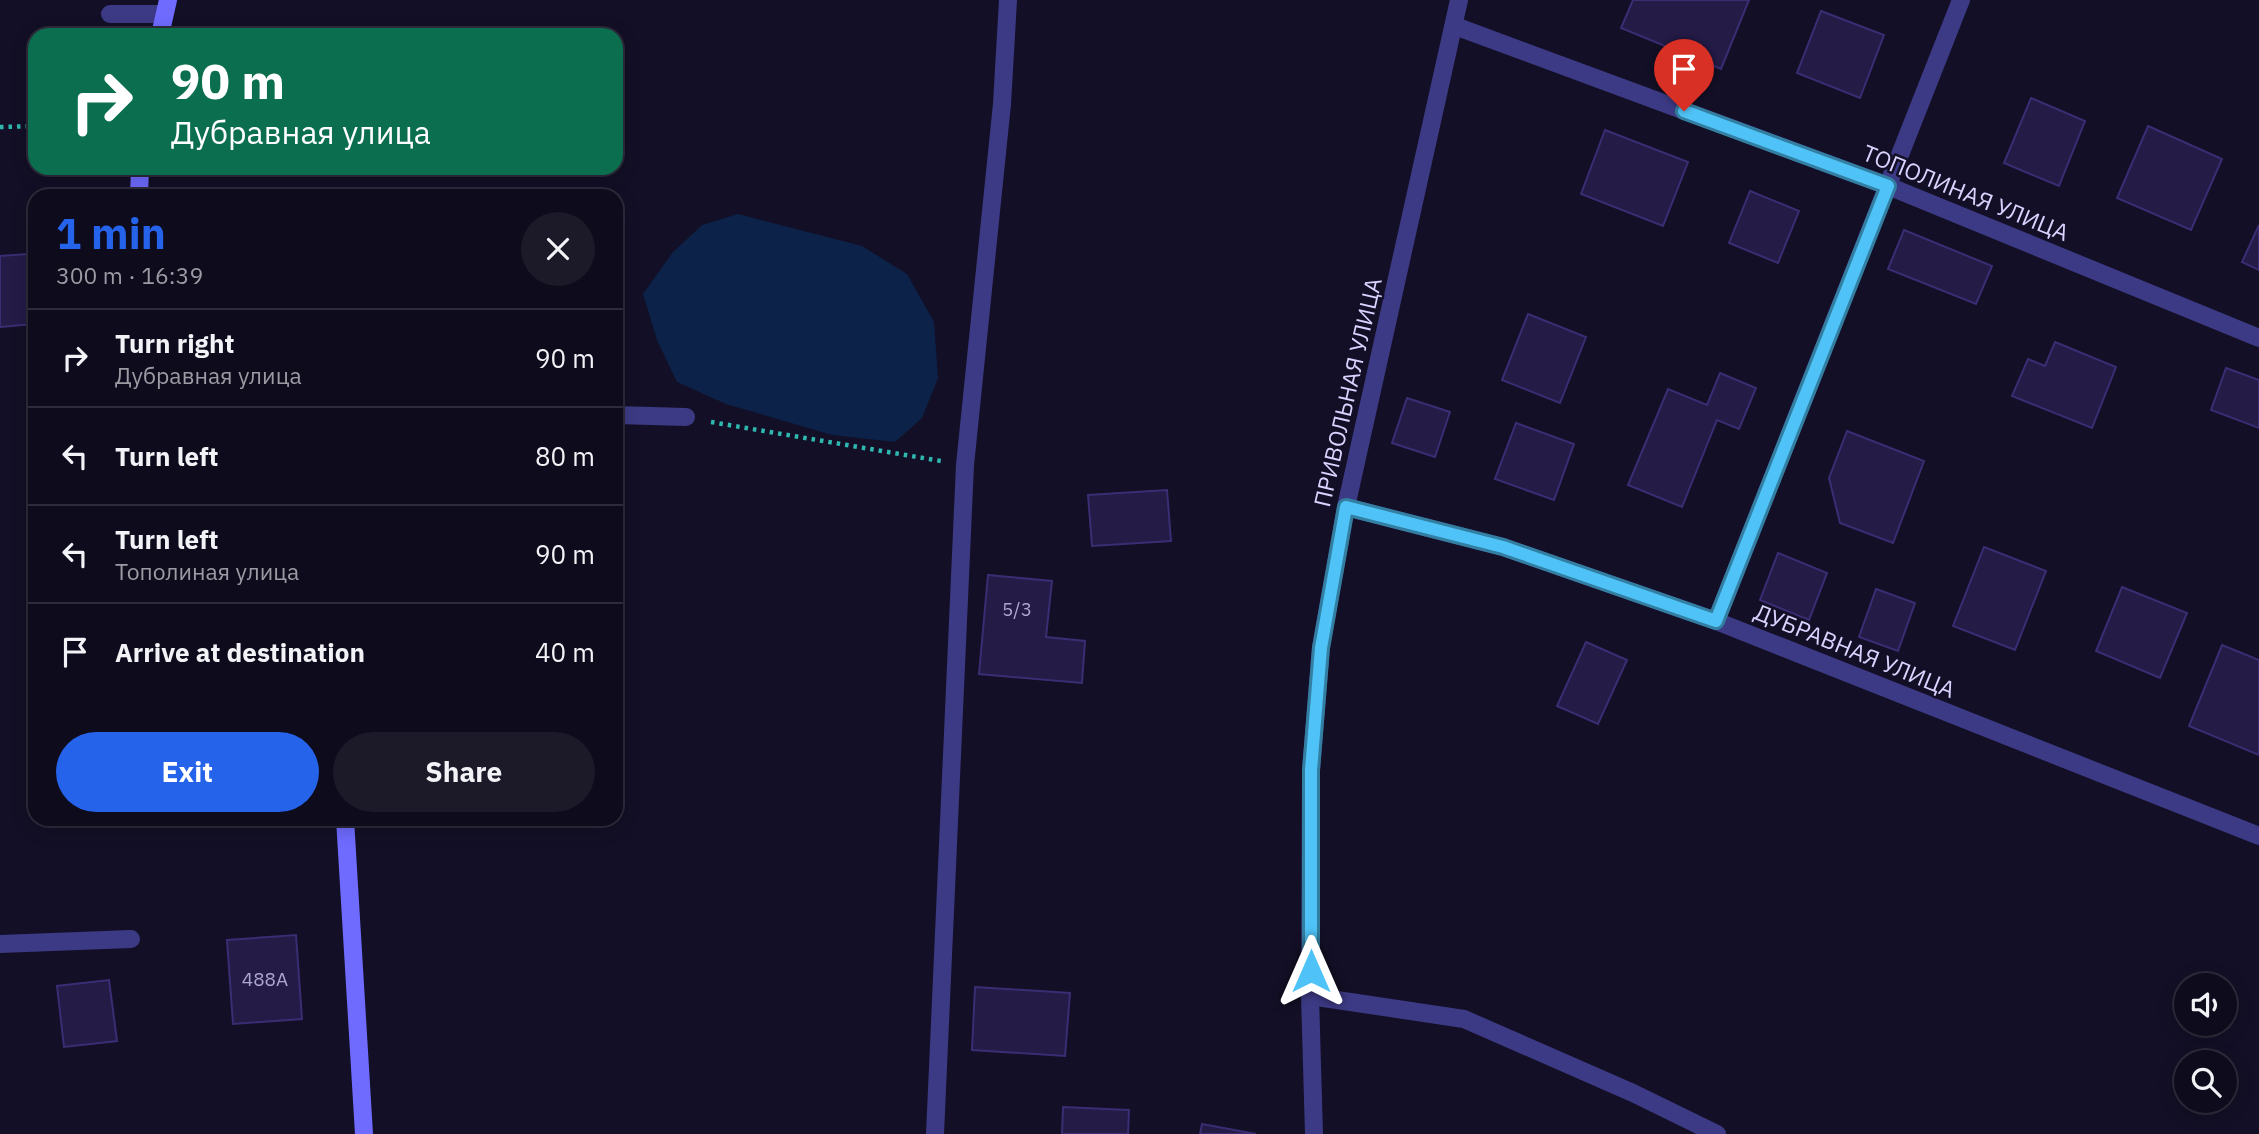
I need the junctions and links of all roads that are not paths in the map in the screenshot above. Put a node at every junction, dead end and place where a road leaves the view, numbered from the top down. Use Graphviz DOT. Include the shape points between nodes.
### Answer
graph roads {
  1 [pos="1008,0"];
  2 [pos="1459,0"];
  3 [pos="1961,0"];
  4 [pos="166,7"];
  5 [pos="110,13"];
  6 [pos="1455,26"];
  7 [pos="162,28"];
  8 [pos="1888,186"];
  9 [pos="2259,338"];
  10 [pos="623,415"];
  11 [pos="687,417"];
  12 [pos="1346,507"];
  13 [pos="1716,621"];
  14 [pos="345,826"];
  15 [pos="2259,836"];
  16 [pos="131,939"];
  17 [pos="0,944"];
  18 [pos="1310,996"];
  19 [pos="364,1134"];
  20 [pos="935,1134"];
  21 [pos="1314,1134"];
  22 [pos="1717,1134"];
  1 -- 20 [label="street" via="1002,104 965,465"];
  2 -- 6 [label="street, ПРИВОЛЬНАЯ УЛИЦА"];
  3 -- 8 [label="street"];
  4 -- 5 [label="street"];
  4 -- 7 [label="street"];
  6 -- 8 [label="street, ТОПОЛИНАЯ УЛИЦА"];
  6 -- 12 [label="street, ПРИВОЛЬНАЯ УЛИЦА"];
  8 -- 9 [label="street, ТОПОЛИНАЯ УЛИЦА"];
  8 -- 13 [label="street"];
  10 -- 11 [label="street"];
  12 -- 13 [label="street, ДУБРАВНАЯ УЛИЦА" via="1503,547"];
  12 -- 18 [label="street, ПРИВОЛЬНАЯ УЛИЦА" via="1321,648 1311,770"];
  13 -- 15 [label="street, ДУБРАВНАЯ УЛИЦА"];
  14 -- 19 [label="street"];
  16 -- 17 [label="street"];
  18 -- 21 [label="street, ПРИВОЛЬНАЯ УЛИЦА"];
  18 -- 22 [label="street" via="1464,1019"];
}
